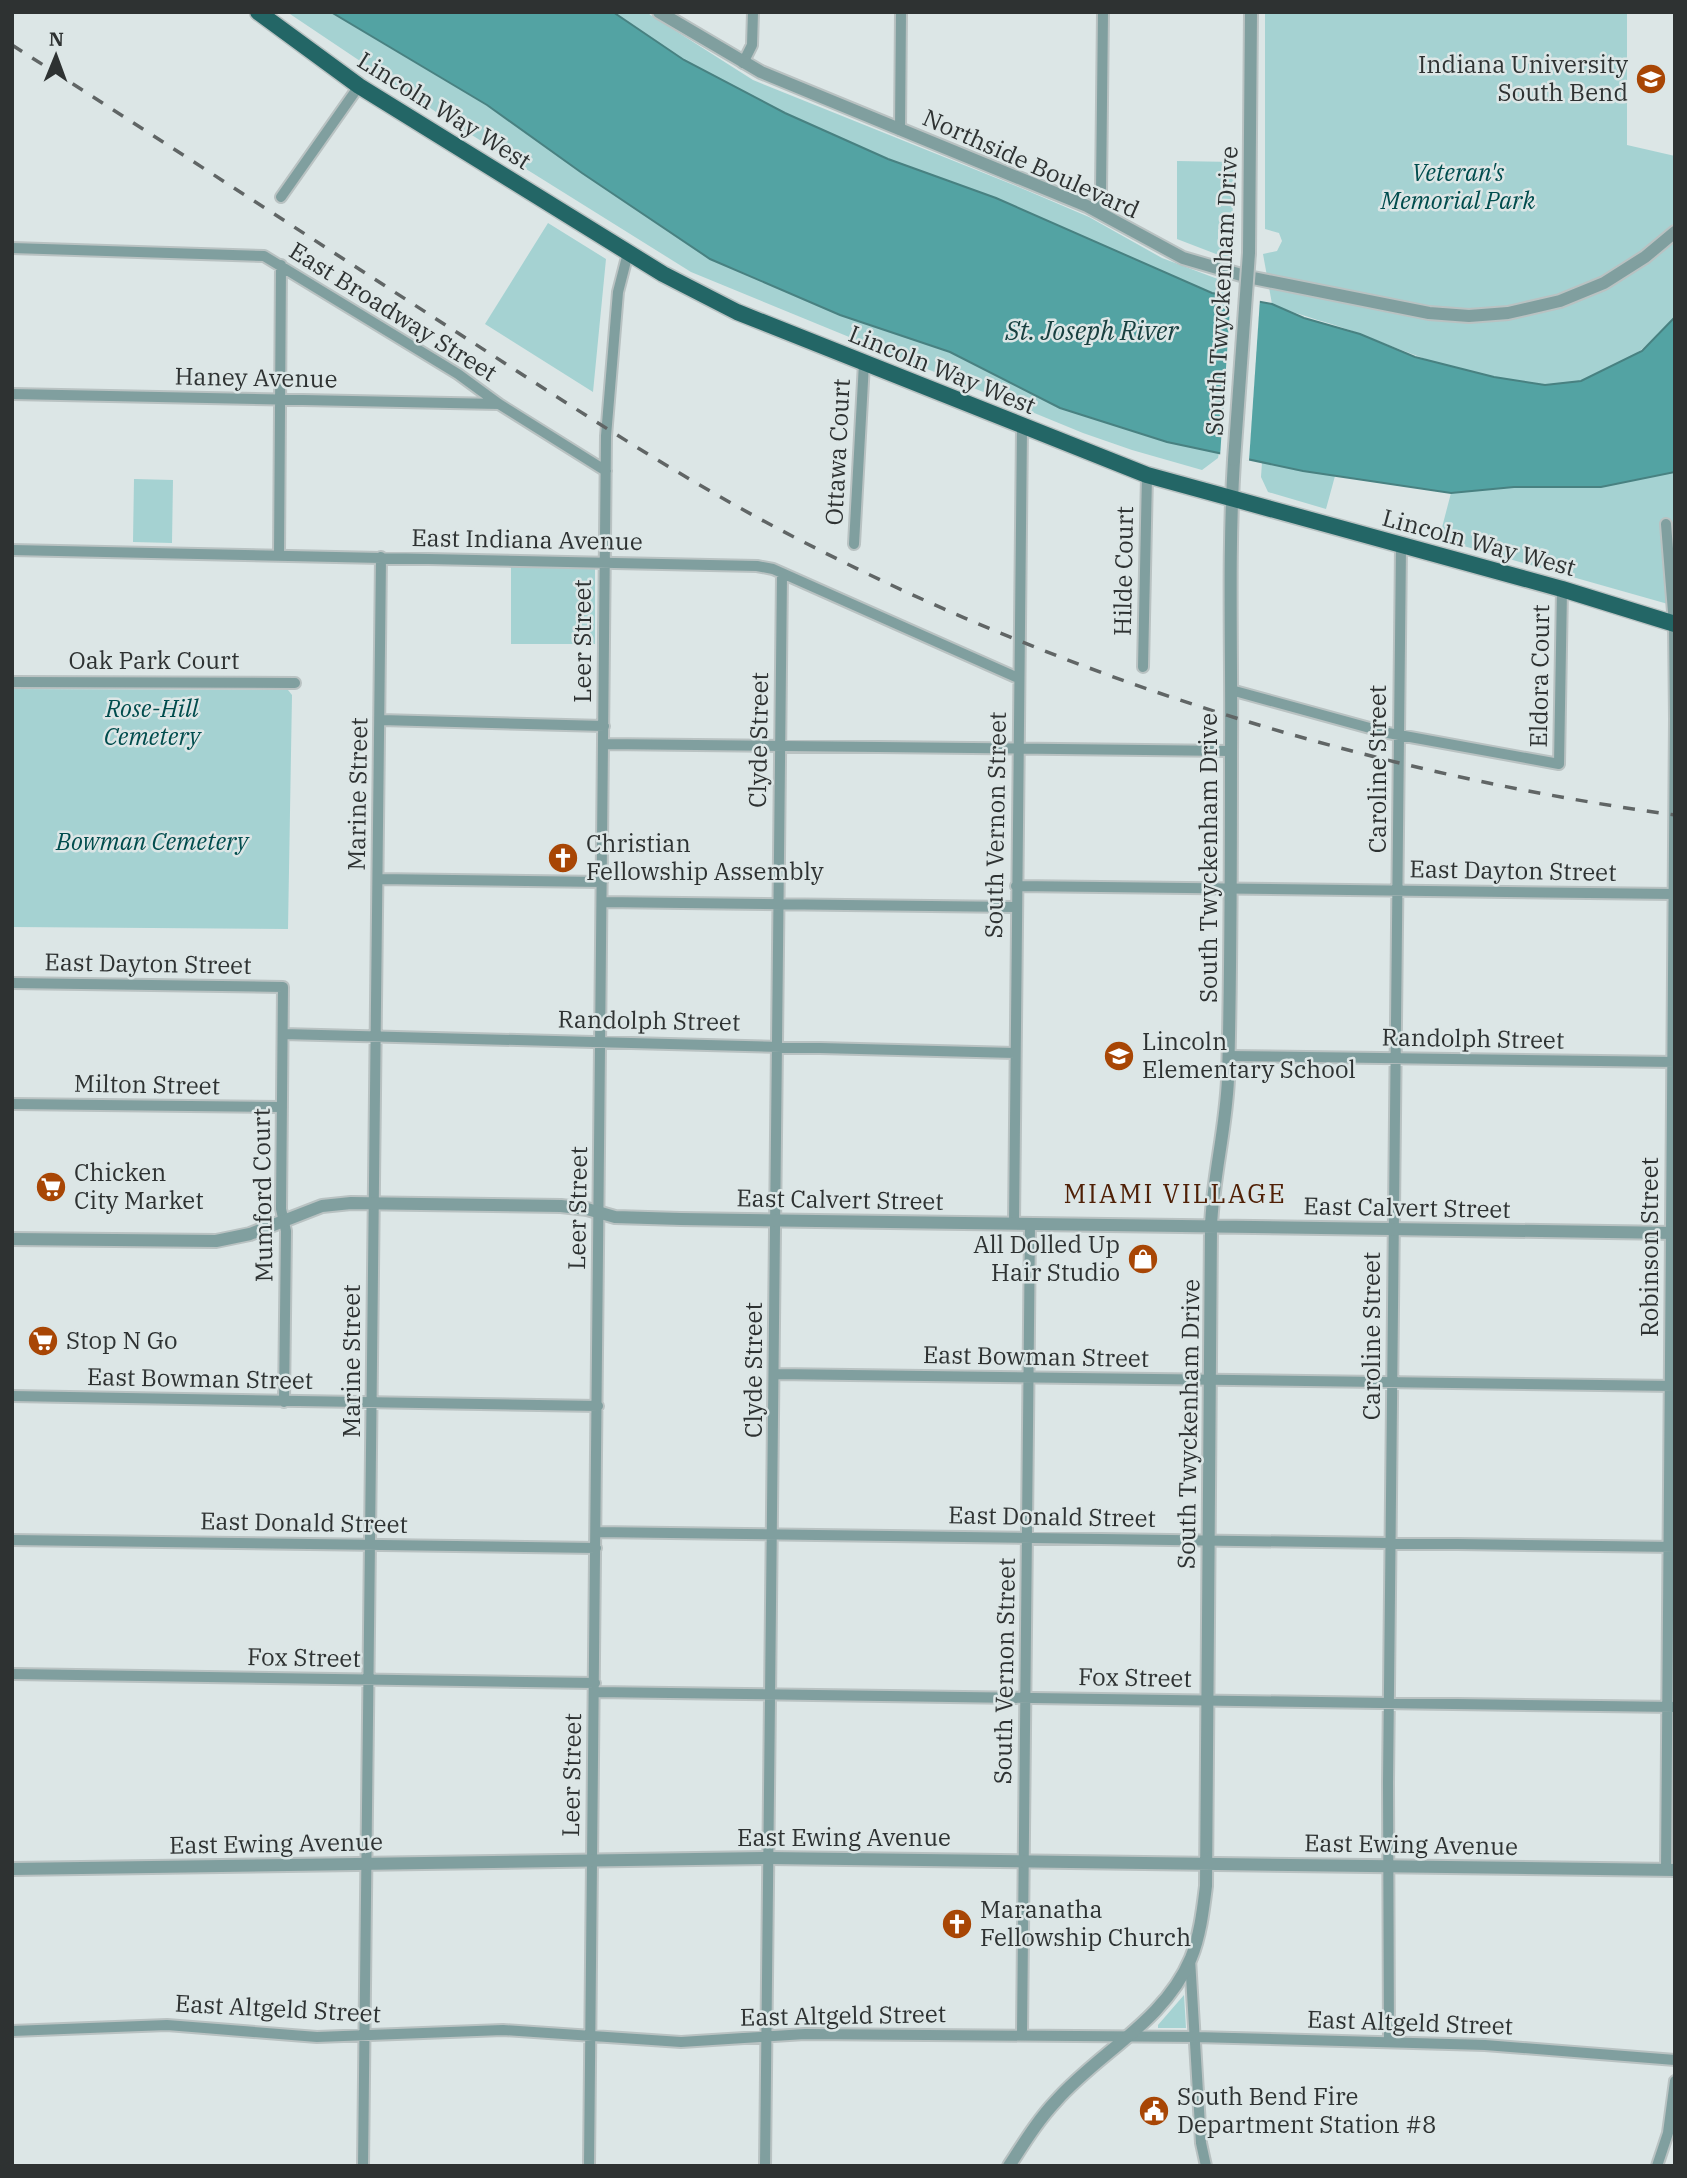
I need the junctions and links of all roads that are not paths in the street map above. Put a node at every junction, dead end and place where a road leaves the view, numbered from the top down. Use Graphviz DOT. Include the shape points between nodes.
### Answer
graph roads {
  1 [pos="258,12"];
  2 [pos="659,12"];
  3 [pos="753,12"];
  4 [pos="901,12"];
  5 [pos="1103,12"];
  6 [pos="1251,12"];
  7 [pos="743,63"];
  8 [pos="359,86"];
  9 [pos="900,130"];
  10 [pos="281,197"];
  11 [pos="1095,211"];
  12 [pos="1675,232"];
  13 [pos="12,248"];
  14 [pos="628,253"];
  15 [pos="281,265"];
  16 [pos="864,363"];
  17 [pos="12,394"];
  18 [pos="280,400"];
  19 [pos="499,404"];
  20 [pos="1022,427"];
  21 [pos="606,471"];
  22 [pos="1147,475"];
  23 [pos="1232,498"];
  24 [pos="1667,524"];
  25 [pos="854,544"];
  26 [pos="1401,545"];
  27 [pos="12,550"];
  28 [pos="279,556"];
  29 [pos="381,557"];
  30 [pos="604,563"];
  31 [pos="782,574"];
  32 [pos="1562,589"];
  33 [pos="1675,624"];
  34 [pos="1143,667"];
  35 [pos="1018,678"];
  36 [pos="12,682"];
  37 [pos="295,683"];
  38 [pos="1231,690"];
  39 [pos="381,720"];
  40 [pos="604,726"];
  41 [pos="1399,735"];
  42 [pos="605,744"];
  43 [pos="780,747"];
  44 [pos="1018,750"];
  45 [pos="1231,751"];
  46 [pos="378,879"];
  47 [pos="602,882"];
  48 [pos="1016,886"];
  49 [pos="1229,889"];
  50 [pos="1397,891"];
  51 [pos="1674,894"];
  52 [pos="602,902"];
  53 [pos="779,904"];
  54 [pos="1015,907"];
  55 [pos="12,983"];
  56 [pos="283,987"];
  57 [pos="282,1034"];
  58 [pos="376,1036"];
  59 [pos="601,1041"];
  60 [pos="777,1046"];
  61 [pos="1015,1053"];
  62 [pos="1228,1056"];
  63 [pos="1396,1059"];
  64 [pos="1674,1062"];
  65 [pos="12,1104"];
  66 [pos="282,1107"];
  67 [pos="374,1203"];
  68 [pos="599,1214"];
  69 [pos="776,1220"];
  70 [pos="283,1221"];
  71 [pos="1014,1224"];
  72 [pos="1030,1224"];
  73 [pos="1212,1226"];
  74 [pos="1394,1229"];
  75 [pos="1673,1233"];
  76 [pos="12,1239"];
  77 [pos="776,1374"];
  78 [pos="1029,1378"];
  79 [pos="1210,1380"];
  80 [pos="1392,1382"];
  81 [pos="1672,1386"];
  82 [pos="12,1396"];
  83 [pos="284,1402"];
  84 [pos="373,1402"];
  85 [pos="598,1406"];
  86 [pos="596,1532"];
  87 [pos="773,1534"];
  88 [pos="1027,1538"];
  89 [pos="12,1540"];
  90 [pos="1208,1540"];
  91 [pos="1391,1543"];
  92 [pos="372,1546"];
  93 [pos="1672,1547"];
  94 [pos="596,1548"];
  95 [pos="12,1674"];
  96 [pos="370,1680"];
  97 [pos="595,1687"];
  98 [pos="771,1694"];
  99 [pos="1026,1698"];
  100 [pos="1207,1700"];
  101 [pos="1388,1703"];
  102 [pos="1671,1707"];
  103 [pos="770,1857"];
  104 [pos="592,1860"];
  105 [pos="1024,1860"];
  106 [pos="1206,1862"];
  107 [pos="368,1863"];
  108 [pos="1389,1866"];
  109 [pos="12,1869"];
  110 [pos="1670,1870"];
  111 [pos="1190,1959"];
  112 [pos="12,2031"];
  113 [pos="1022,2035"];
  114 [pos="590,2036"];
  115 [pos="768,2036"];
  116 [pos="366,2037"];
  117 [pos="1129,2037"];
  118 [pos="1196,2038"];
  119 [pos="1389,2042"];
  120 [pos="1675,2060"];
  121 [pos="1675,2081"];
  122 [pos="363,2166"];
  123 [pos="589,2166"];
  124 [pos="765,2166"];
  125 [pos="1009,2166"];
  126 [pos="1206,2166"];
  127 [pos="1657,2166"];
  1 -- 8 [label="main road, Lincoln Way West"];
  2 -- 7 [label="street, Northside Boulevard"];
  3 -- 7 [label="street" via="752,45"];
  4 -- 9 [label="street"];
  5 -- 11 [label="street" via="1101,191"];
  6 -- 23 [label="street, South Twyckenham Drive, bridge" via="1249,253"];
  7 -- 9 [label="street, Northside Boulevard"];
  8 -- 10 [label="street"];
  8 -- 14 [label="main road, Lincoln Way West"];
  9 -- 11 [label="street, Northside Boulevard"];
  11 -- 12 [label="street, Northside Boulevard" via="1208,267 1409,310 1469,316 1531,309 1580,294 1623,272"];
  13 -- 15 [label="street, East Broadway Street" via="245,254 264,256"];
  14 -- 16 [label="main road, Lincoln Way West" via="708,298"];
  14 -- 21 [label="street, Leer Street" via="618,292"];
  15 -- 18 [label="street"];
  15 -- 19 [label="street, East Broadway Street"];
  16 -- 20 [label="main road, Lincoln Way West"];
  16 -- 25 [label="street, Ottawa Court"];
  17 -- 18 [label="street, Haney Avenue"];
  18 -- 19 [label="street, Haney Avenue"];
  18 -- 28 [label="street"];
  19 -- 21 [label="street, East Broadway Street"];
  20 -- 22 [label="main road, Lincoln Way West"];
  20 -- 35 [label="street, South Vernon Street"];
  21 -- 30 [label="street, Leer Street"];
  22 -- 23 [label="main road, Lincoln Way West"];
  22 -- 34 [label="street, Hilde Court"];
  23 -- 26 [label="main road, Lincoln Way West"];
  23 -- 38 [label="street, South Twyckenham Drive"];
  24 -- 33 [label="street, Robinson Street"];
  26 -- 32 [label="main road, Lincoln Way West"];
  26 -- 41 [label="street, Caroline Street"];
  27 -- 28 [label="street, East Indiana Avenue"];
  28 -- 29 [label="street, East Indiana Avenue"];
  29 -- 30 [label="street, East Indiana Avenue"];
  29 -- 39 [label="street, Marine Street"];
  30 -- 31 [label="street, East Indiana Avenue" via="757,566"];
  30 -- 40 [label="street, Leer Street"];
  31 -- 35 [label="street, East Indiana Avenue"];
  31 -- 43 [label="street, Clyde Street"];
  32 -- 33 [label="main road, Lincoln Way West"];
  32 -- 41 [label="street, Eldora Court" via="1559,764"];
  33 -- 51 [label="street, Robinson Street"];
  35 -- 44 [label="street, South Vernon Street"];
  36 -- 37 [label="street, Oak Park Court"];
  38 -- 41 [label="street"];
  38 -- 45 [label="street, South Twyckenham Drive"];
  39 -- 40 [label="street"];
  39 -- 46 [label="street, Marine Street"];
  40 -- 42 [label="street, Leer Street"];
  41 -- 50 [label="street, Caroline Street"];
  42 -- 43 [label="street"];
  42 -- 47 [label="street, Leer Street"];
  43 -- 44 [label="street"];
  43 -- 53 [label="street, Clyde Street"];
  44 -- 45 [label="street"];
  44 -- 48 [label="street, South Vernon Street"];
  45 -- 49 [label="street, South Twyckenham Drive"];
  46 -- 47 [label="street"];
  46 -- 58 [label="street, Marine Street"];
  47 -- 52 [label="street, Leer Street"];
  48 -- 49 [label="street, East Dayton Street"];
  48 -- 54 [label="street, South Vernon Street"];
  49 -- 50 [label="street, East Dayton Street"];
  49 -- 62 [label="street, South Twyckenham Drive"];
  50 -- 51 [label="street, East Dayton Street"];
  50 -- 63 [label="street, Caroline Street"];
  51 -- 64 [label="street, Robinson Street"];
  52 -- 53 [label="street"];
  52 -- 59 [label="street, Leer Street"];
  53 -- 54 [label="street"];
  53 -- 60 [label="street, Clyde Street"];
  54 -- 61 [label="street, South Vernon Street"];
  55 -- 56 [label="street, East Dayton Street"];
  56 -- 57 [label="street, Mumford Court"];
  57 -- 58 [label="street, Randolph Street"];
  57 -- 66 [label="street, Mumford Court"];
  58 -- 59 [label="street, Randolph Street"];
  58 -- 67 [label="street, Marine Street"];
  59 -- 60 [label="street, Randolph Street"];
  59 -- 68 [label="street, Leer Street"];
  60 -- 61 [label="street, Randolph Street"];
  60 -- 69 [label="street, Clyde Street"];
  61 -- 71 [label="street, South Vernon Street"];
  62 -- 63 [label="street, Randolph Street"];
  62 -- 73 [label="street, South Twyckenham Drive"];
  63 -- 64 [label="street, Randolph Street"];
  63 -- 74 [label="street, Caroline Street"];
  64 -- 75 [label="street, Robinson Street"];
  65 -- 66 [label="street, Milton Street"];
  66 -- 70 [label="street, Mumford Court"];
  67 -- 68 [label="street, East Calvert Street" via="561,1206"];
  67 -- 70 [label="street, East Calvert Street" via="322,1206"];
  67 -- 84 [label="street, Marine Street"];
  68 -- 69 [label="street, East Calvert Street"];
  68 -- 85 [label="street, Leer Street"];
  69 -- 71 [label="street, East Calvert Street"];
  69 -- 77 [label="street, Clyde Street"];
  70 -- 76 [label="street, East Calvert Street" via="216,1241"];
  70 -- 83 [label="street, Mumford Court"];
  71 -- 72 [label="street, East Calvert Street"];
  72 -- 73 [label="street, East Calvert Street"];
  72 -- 78 [label="street, South Vernon Street"];
  73 -- 74 [label="street, East Calvert Street"];
  73 -- 79 [label="street, South Twyckenham Drive"];
  74 -- 75 [label="street, East Calvert Street"];
  74 -- 80 [label="street, Caroline Street"];
  75 -- 81 [label="street, Robinson Street"];
  77 -- 78 [label="street, East Bowman Street"];
  77 -- 87 [label="street, Clyde Street"];
  78 -- 79 [label="street, East Bowman Street"];
  78 -- 88 [label="street, South Vernon Street"];
  79 -- 80 [label="street, East Bowman Street"];
  79 -- 90 [label="street, South Twyckenham Drive"];
  80 -- 81 [label="street, East Bowman Street"];
  80 -- 91 [label="street, Caroline Street"];
  81 -- 93 [label="street, Robinson Street"];
  82 -- 83 [label="street, East Bowman Street"];
  83 -- 84 [label="street, East Bowman Street"];
  84 -- 85 [label="street, East Bowman Street"];
  84 -- 92 [label="street, Marine Street"];
  85 -- 86 [label="street, Leer Street"];
  86 -- 87 [label="street, East Donald Street"];
  86 -- 94 [label="street, Leer Street"];
  87 -- 88 [label="street, East Donald Street"];
  87 -- 98 [label="street, Clyde Street"];
  88 -- 90 [label="street, East Donald Street"];
  88 -- 99 [label="street, South Vernon Street"];
  89 -- 92 [label="street, East Donald Street"];
  90 -- 91 [label="street, East Donald Street"];
  90 -- 100 [label="street, South Twyckenham Drive"];
  91 -- 93 [label="street, East Donald Street"];
  91 -- 101 [label="street, Caroline Street"];
  92 -- 94 [label="street, East Donald Street"];
  92 -- 96 [label="street, Marine Street"];
  93 -- 102 [label="street, Robinson Street"];
  94 -- 97 [label="street, Leer Street"];
  95 -- 96 [label="street, Fox Street"];
  96 -- 97 [label="street, Fox Street"];
  96 -- 107 [label="street, Marine Street"];
  97 -- 98 [label="street, Fox Street"];
  97 -- 104 [label="street, Leer Street"];
  98 -- 99 [label="street, Fox Street"];
  98 -- 103 [label="street, Clyde Street"];
  99 -- 100 [label="street, Fox Street"];
  99 -- 105 [label="street, South Vernon Street"];
  100 -- 101 [label="street, Fox Street"];
  100 -- 106 [label="street, South Twyckenham Drive"];
  101 -- 102 [label="street, Fox Street"];
  101 -- 108 [label="street, Caroline Street"];
  102 -- 110 [label="street, Robinson Street"];
  103 -- 104 [label="street, East Ewing Avenue"];
  103 -- 105 [label="street, East Ewing Avenue"];
  103 -- 115 [label="street, Clyde Street"];
  104 -- 107 [label="street, East Ewing Avenue"];
  104 -- 114 [label="street, Leer Street"];
  105 -- 106 [label="street, East Ewing Avenue"];
  105 -- 113 [label="street, South Vernon Street"];
  106 -- 108 [label="street, East Ewing Avenue"];
  106 -- 111 [label="street, South Twyckenham Drive" via="1203,1908"];
  107 -- 109 [label="street, East Ewing Avenue"];
  107 -- 116 [label="street, Marine Street"];
  108 -- 110 [label="street, East Ewing Avenue"];
  108 -- 119 [label="street, Caroline Street"];
  111 -- 117 [label="street" via="1161,2004"];
  111 -- 118 [label="street, South Twyckenham Drive"];
  112 -- 116 [label="street, East Altgeld Street" via="167,2025"];
  113 -- 115 [label="street, East Altgeld Street"];
  113 -- 117 [label="street, East Altgeld Street"];
  114 -- 115 [label="street, East Altgeld Street" via="681,2042"];
  114 -- 116 [label="street, East Altgeld Street" via="503,2030"];
  114 -- 123 [label="street, Leer Street"];
  115 -- 124 [label="street, Clyde Street"];
  116 -- 122 [label="street, Marine Street"];
  117 -- 118 [label="street, East Altgeld Street"];
  117 -- 125 [label="street" via="1056,2100"];
  118 -- 119 [label="street, East Altgeld Street"];
  118 -- 126 [label="street, South Twyckenham Drive"];
  119 -- 120 [label="street, East Altgeld Street"];
  121 -- 127 [label="street" via="1668,2133"];
}
